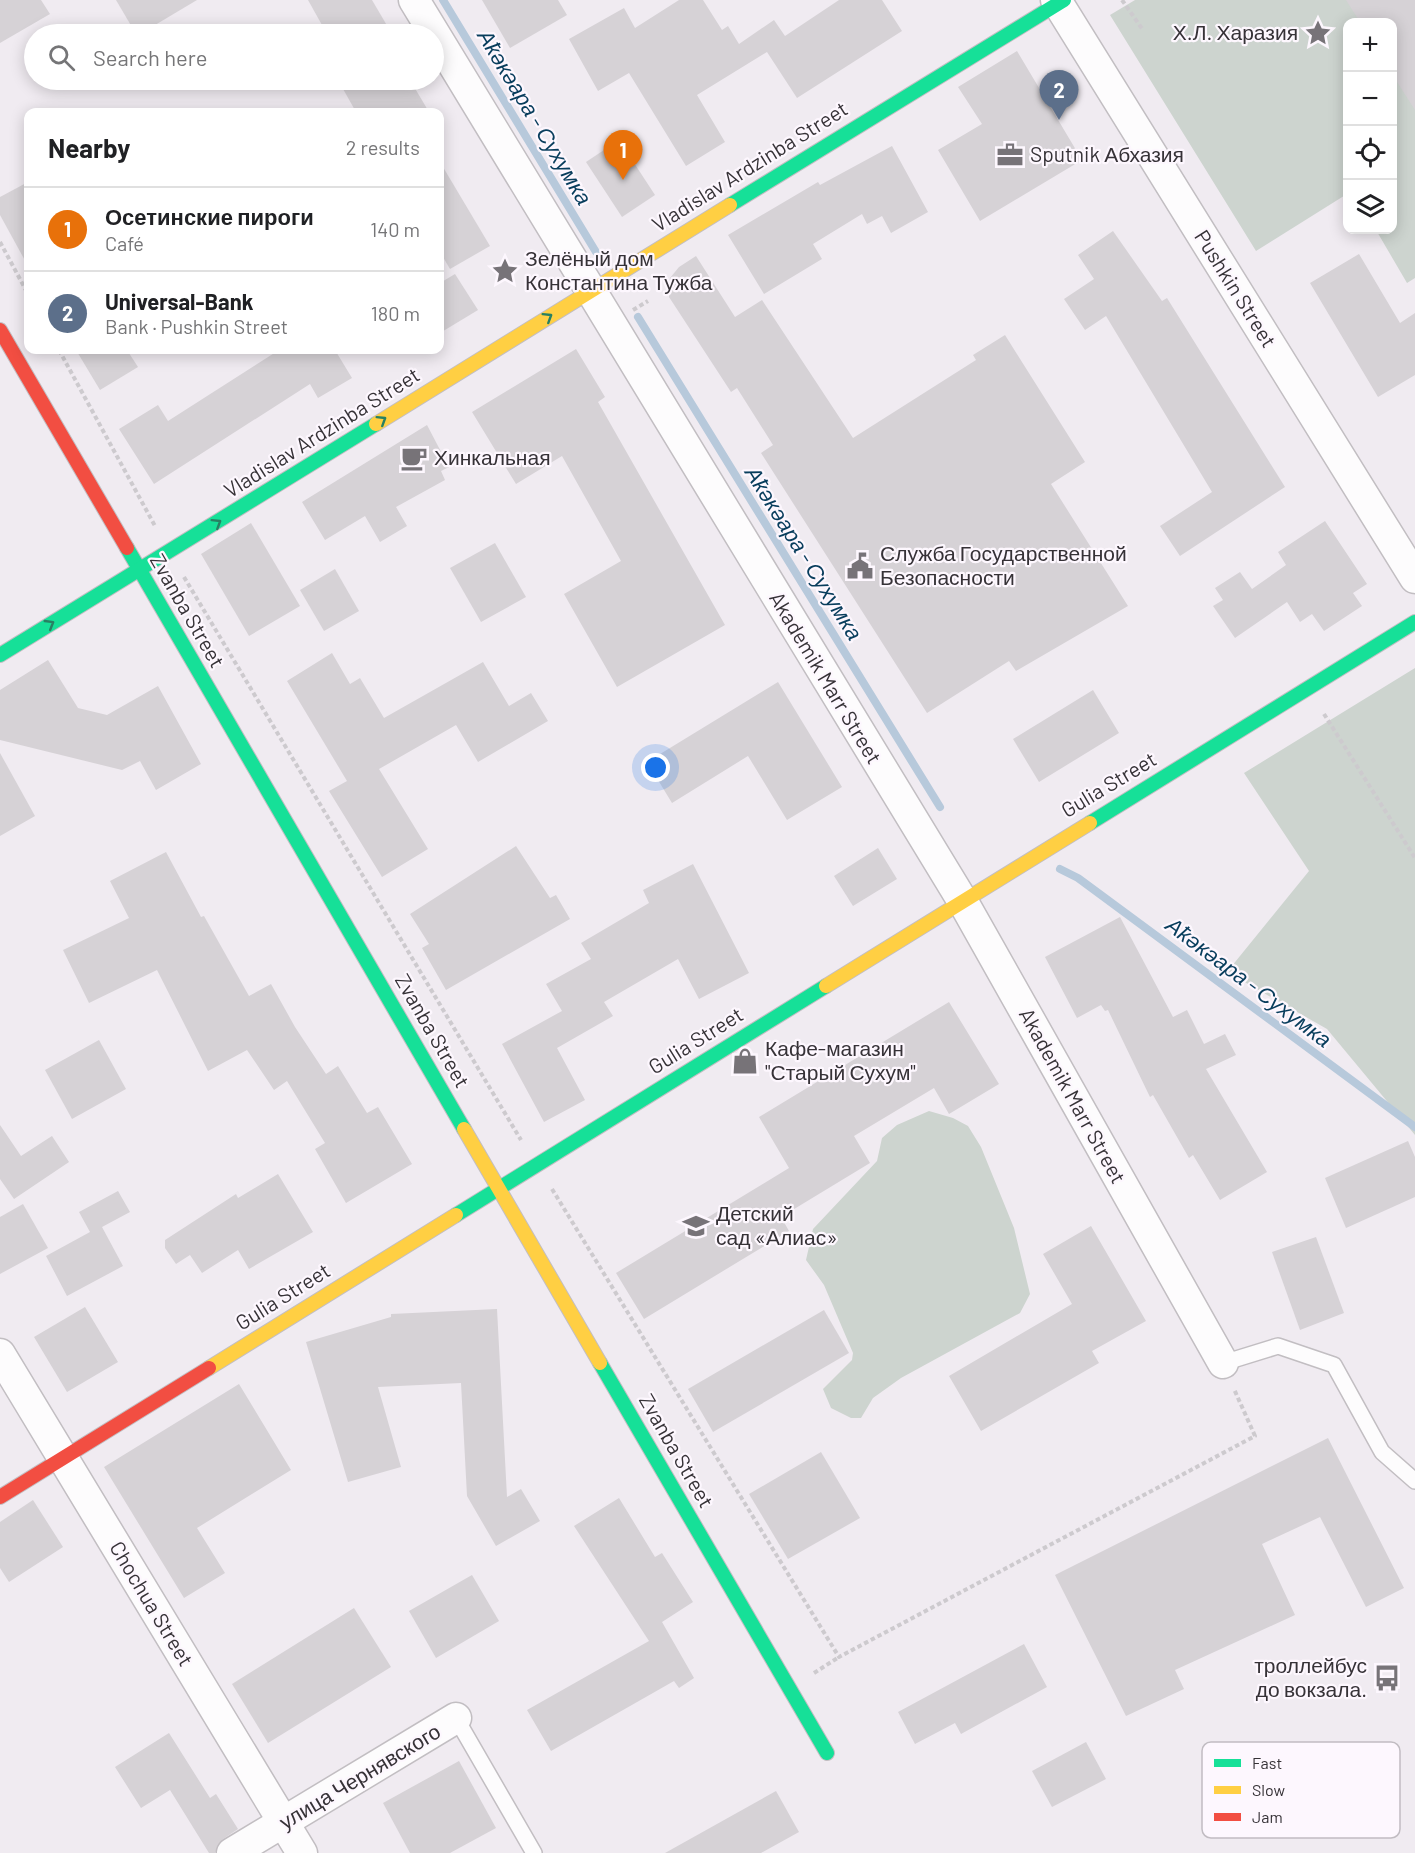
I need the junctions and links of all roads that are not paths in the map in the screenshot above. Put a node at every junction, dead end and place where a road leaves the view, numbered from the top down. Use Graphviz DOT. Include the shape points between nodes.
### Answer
graph roads {
  1 [pos="414,0"];
  2 [pos="1059,1"];
  3 [pos="428,24"];
  4 [pos="444,50"];
  5 [pos="590,292"];
  6 [pos="0,330"];
  7 [pos="139,570"];
  8 [pos="1415,578"];
  9 [pos="1415,622"];
  10 [pos="0,655"];
  11 [pos="962,900"];
  12 [pos="499,1188"];
  13 [pos="0,1354"];
  14 [pos="1223,1364"];
  15 [pos="63,1458"];
  16 [pos="1415,1482"];
  17 [pos="0,1497"];
  18 [pos="456,1718"];
  19 [pos="827,1753"];
  20 [pos="284,1823"];
  21 [pos="232,1853"];
  22 [pos="302,1853"];
  23 [pos="534,1853"];
  1 -- 3 [label="street, Akademik Marr Street"];
  2 -- 5 [label="main road, Vladislav Ardzinba Street"];
  2 -- 8 [label="street, Pushkin Street"];
  4 -- 5 [label="street, Akademik Marr Street"];
  7 -- 5 [label="main road, Vladislav Ardzinba Street, one-way"];
  5 -- 11 [label="street, Akademik Marr Street"];
  6 -- 7 [label="main road, Zvanba Street"];
  10 -- 7 [label="main road, Vladislav Ardzinba Street, one-way"];
  7 -- 12 [label="main road, Zvanba Street"];
  9 -- 11 [label="main road, Gulia Street"];
  11 -- 12 [label="main road, Gulia Street"];
  11 -- 14 [label="street, Akademik Marr Street"];
  12 -- 15 [label="main road, Gulia Street"];
  12 -- 19 [label="main road, Zvanba Street"];
  13 -- 15 [label="street, Chochua Street"];
  14 -- 16 [label="lane" via="1278,1346 1334,1365 1382,1452"];
  15 -- 17 [label="main road, Gulia Street"];
  15 -- 20 [label="street, Chochua Street"];
  18 -- 20 [label="street, улица Чернявского"];
  18 -- 23 [label="lane"];
  20 -- 21 [label="street, улица Чернявского"];
  20 -- 22 [label="street, Chochua Street"];
}
